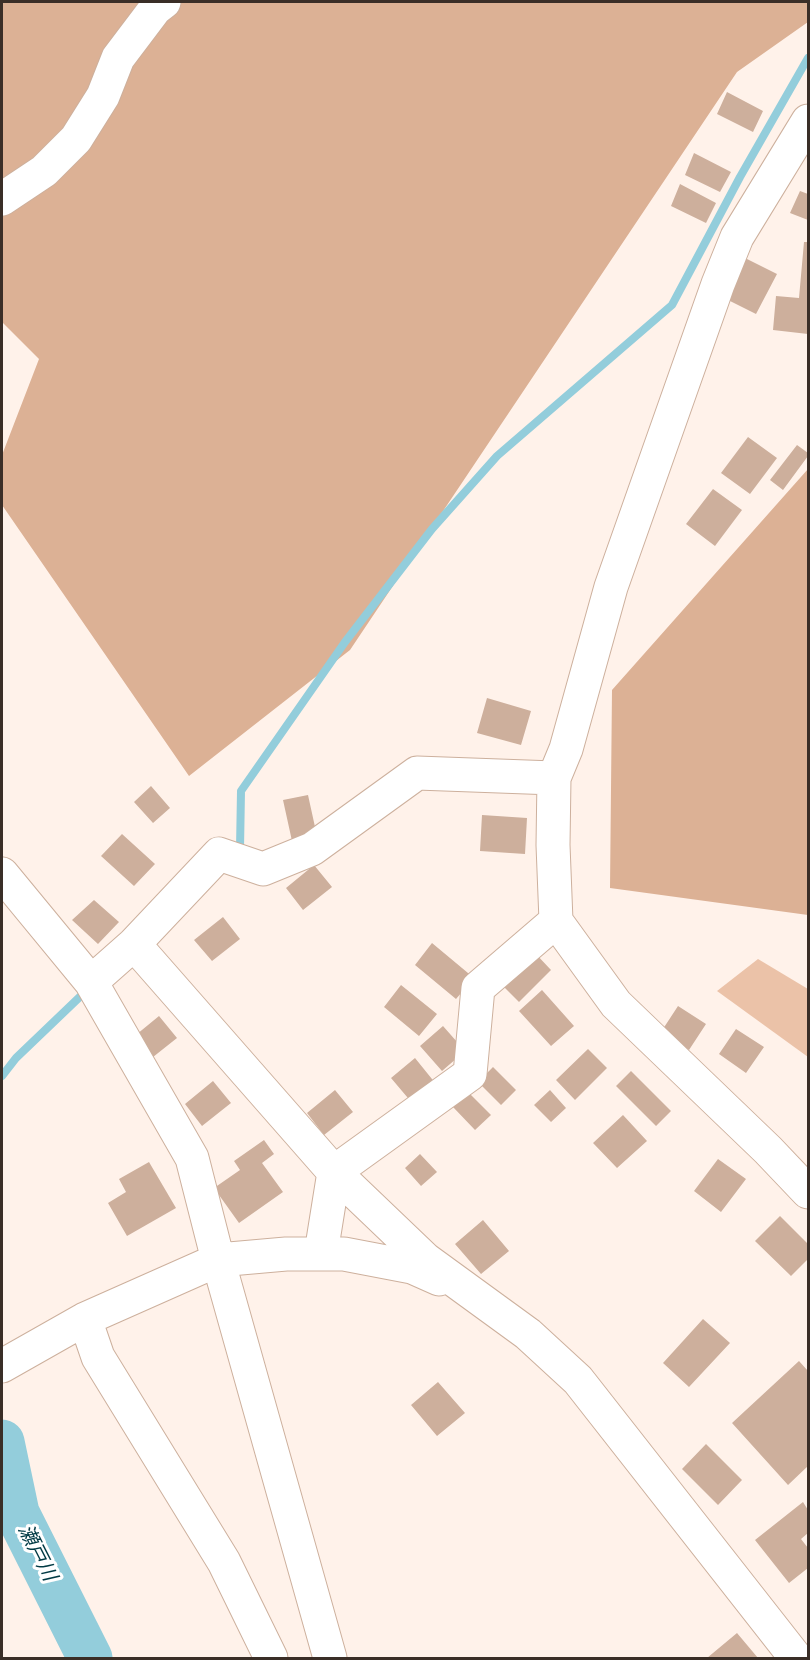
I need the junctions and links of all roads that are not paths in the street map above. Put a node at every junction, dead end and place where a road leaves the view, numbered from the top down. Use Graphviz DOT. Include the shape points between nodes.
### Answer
graph roads {
  1 [pos="164,2"];
  2 [pos="808,121"];
  3 [pos="2,199"];
  4 [pos="554,778"];
  5 [pos="2,874"];
  6 [pos="556,921"];
  7 [pos="134,944"];
  8 [pos="91,982"];
  9 [pos="334,1172"];
  10 [pos="808,1192"];
  11 [pos="321,1253"];
  12 [pos="218,1260"];
  13 [pos="472,1293"];
  14 [pos="85,1318"];
  15 [pos="2,1366"];
  16 [pos="808,1647"];
  17 [pos="271,1659"];
  18 [pos="330,1659"];
  19 [pos="796,1659"];
  20 [pos="803,1659"];
  1 -- 3 [label="street" via="118,58 103,96 76,139 44,171"];
  2 -- 4 [label="street" via="737,237 717,284 610,587 566,749"];
  4 -- 6 [label="street"];
  4 -- 7 [label="street" via="417,773 312,849 263,869 219,854"];
  5 -- 8 [label="street"];
  6 -- 9 [label="street" via="478,988 471,1074"];
  6 -- 10 [label="street" via="616,1005"];
  7 -- 8 [label="street"];
  7 -- 9 [label="street"];
  8 -- 12 [label="street" via="192,1158"];
  9 -- 11 [label="street"];
  9 -- 13 [label="street" via="425,1259"];
  11 -- 12 [label="street"];
  11 -- 13 [label="street" via="412,1267"];
  12 -- 14 [label="street"];
  12 -- 18 [label="street"];
  13 -- 19 [label="street" via="528,1334 578,1380"];
  14 -- 15 [label="street"];
  14 -- 17 [label="street" via="98,1357 224,1562"];
  16 -- 20 [label="street"];
}
